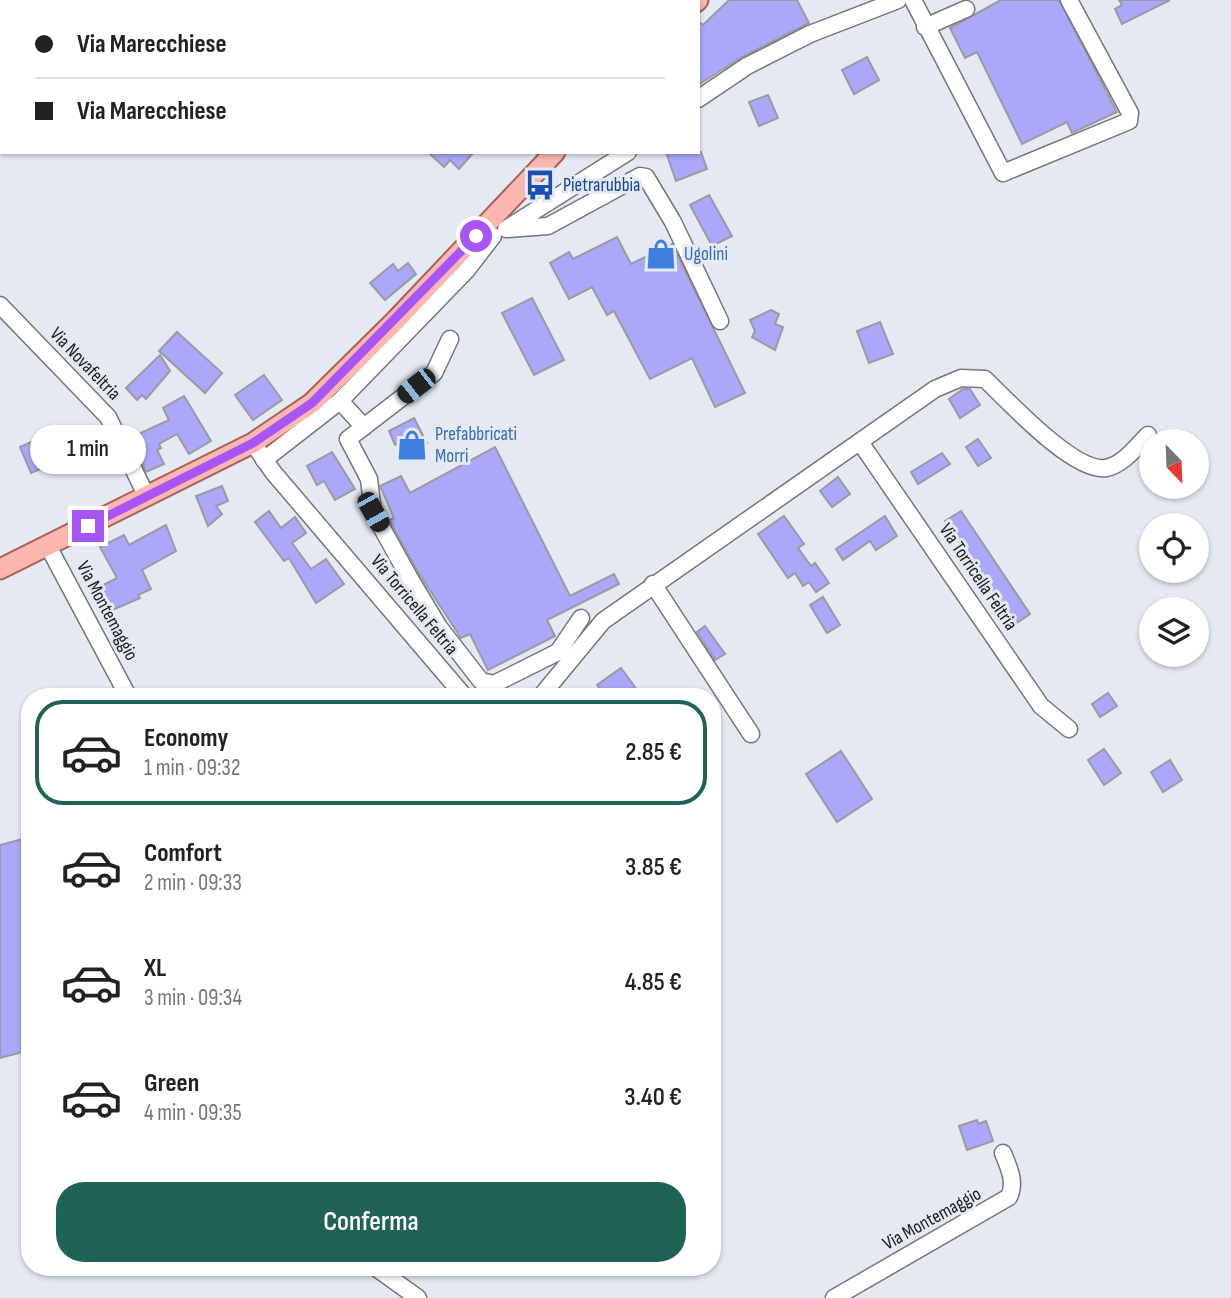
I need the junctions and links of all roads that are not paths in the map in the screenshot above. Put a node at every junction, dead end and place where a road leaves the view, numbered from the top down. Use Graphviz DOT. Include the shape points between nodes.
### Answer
graph roads {
  1 [pos="898,0"];
  2 [pos="913,0"];
  3 [pos="1069,0"];
  4 [pos="967,9"];
  5 [pos="925,27"];
  6 [pos="700,98"];
  7 [pos="553,154"];
  8 [pos="625,154"];
  9 [pos="499,233"];
  10 [pos="460,253"];
  11 [pos="0,305"];
  12 [pos="720,321"];
  13 [pos="450,339"];
  14 [pos="340,401"];
  15 [pos="364,427"];
  16 [pos="860,442"];
  17 [pos="253,443"];
  18 [pos="1139,444"];
  19 [pos="264,460"];
  20 [pos="147,497"];
  21 [pos="48,546"];
  22 [pos="0,569"];
  23 [pos="653,584"];
  24 [pos="580,618"];
  25 [pos="124,688"];
  26 [pos="457,688"];
  27 [pos="548,688"];
  28 [pos="721,688"];
  29 [pos="721,688"];
  30 [pos="1069,729"];
  31 [pos="751,734"];
  32 [pos="1003,1153"];
  33 [pos="387,1276"];
  34 [pos="418,1298"];
  35 [pos="834,1298"];
  1 -- 6 [label="street" via="810,34 747,66"];
  2 -- 5 [label="street"];
  3 -- 5 [label="street" via="1130,113 1129,121 1003,173"];
  4 -- 5 [label="street"];
  7 -- 10 [label="main road"];
  8 -- 9 [label="street"];
  9 -- 10 [label="street"];
  9 -- 12 [label="street" via="548,226 640,176 646,177"];
  9 -- 14 [label="street"];
  10 -- 17 [label="main road" via="312,403"];
  11 -- 20 [label="street, Via Novafeltria" via="108,417"];
  13 -- 15 [label="street" via="434,373"];
  14 -- 15 [label="street"];
  14 -- 19 [label="street"];
  15 -- 24 [label="street" via="348,439 369,480 373,512 439,627 481,681 495,684 558,652"];
  16 -- 18 [label="street" via="935,389 961,378 985,379 1021,415 1091,467 1119,463"];
  16 -- 23 [label="street"];
  16 -- 30 [label="street, Via Torricella Feltria" via="1041,706"];
  17 -- 19 [label="street, Via Torricella Feltria"];
  17 -- 20 [label="main road"];
  19 -- 26 [label="street, Via Torricella Feltria"];
  20 -- 21 [label="main road"];
  21 -- 22 [label="main road"];
  21 -- 25 [label="street, Via Montemaggio"];
  23 -- 27 [label="street" via="603,621"];
  23 -- 28 [label="street"];
  29 -- 31 [label="street"];
  32 -- 35 [label="street, Via Montemaggio" via="1012,1174 1009,1198"];
  33 -- 34 [label="street"];
}
